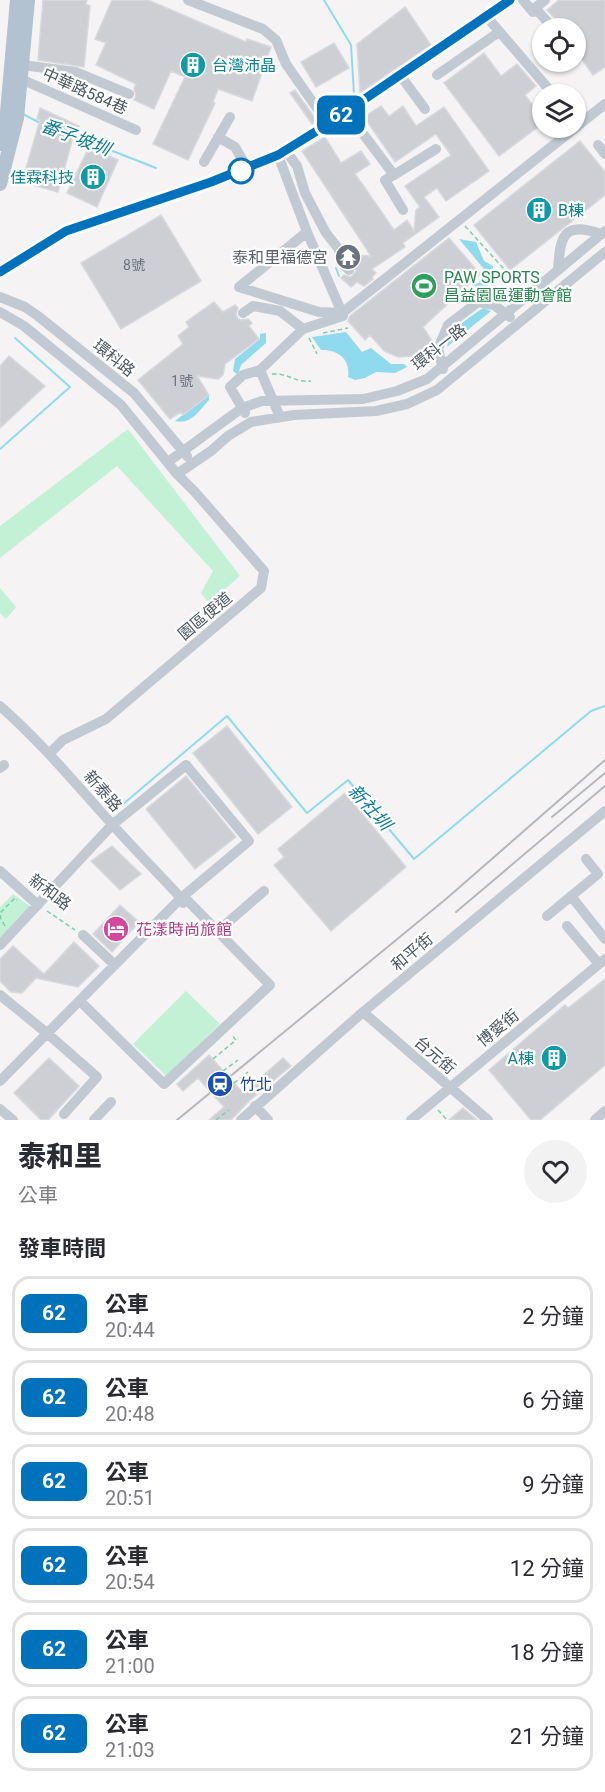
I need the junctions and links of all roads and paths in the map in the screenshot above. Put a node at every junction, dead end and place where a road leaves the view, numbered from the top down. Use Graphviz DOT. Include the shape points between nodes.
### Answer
graph roads {
  1 [pos="17,0"];
  2 [pos="28,0"];
  3 [pos="188,0"];
  4 [pos="510,0"];
  5 [pos="523,0"];
  6 [pos="544,0"];
  7 [pos="533,12"];
  8 [pos="486,16"];
  9 [pos="544,18"];
  10 [pos="499,32"];
  11 [pos="22,72"];
  12 [pos="400,75"];
  13 [pos="437,75"];
  14 [pos="544,84"];
  15 [pos="129,94"];
  16 [pos="14,95"];
  17 [pos="605,104"];
  18 [pos="425,109"];
  19 [pos="346,111"];
  20 [pos="8,112"];
  21 [pos="230,117"];
  22 [pos="586,119"];
  23 [pos="328,124"];
  24 [pos="136,130"];
  25 [pos="219,136"];
  26 [pos="562,138"];
  27 [pos="0,144"];
  28 [pos="436,149"];
  29 [pos="282,153"];
  30 [pos="204,162"];
  31 [pos="247,168"];
  32 [pos="394,175"];
  33 [pos="0,183"];
  34 [pos="403,210"];
  35 [pos="459,220"];
  36 [pos="308,232"];
  37 [pos="603,233"];
  38 [pos="605,252"];
  39 [pos="349,270"];
  40 [pos="558,270"];
  41 [pos="0,272"];
  42 [pos="513,279"];
  43 [pos="0,297"];
  44 [pos="0,312"];
  45 [pos="506,312"];
  46 [pos="243,313"];
  47 [pos="343,315"];
  48 [pos="517,323"];
  49 [pos="348,328"];
  50 [pos="303,329"];
  51 [pos="56,331"];
  52 [pos="318,335"];
  53 [pos="46,343"];
  54 [pos="441,366"];
  55 [pos="260,370"];
  56 [pos="450,378"];
  57 [pos="311,381"];
  58 [pos="273,400"];
  59 [pos="242,408"];
  60 [pos="280,417"];
  61 [pos="251,422"];
  62 [pos="184,451"];
  63 [pos="168,462"];
  64 [pos="194,463"];
  65 [pos="177,474"];
  66 [pos="0,706"];
  67 [pos="49,754"];
  68 [pos="605,811"];
  69 [pos="112,825"];
  70 [pos="586,859"];
  71 [pos="0,872"];
  72 [pos="264,891"];
  73 [pos="572,896"];
  74 [pos="181,898"];
  75 [pos="21,903"];
  76 [pos="38,905"];
  77 [pos="547,916"];
  78 [pos="567,926"];
  79 [pos="7,928"];
  80 [pos="218,931"];
  81 [pos="83,935"];
  82 [pos="605,939"];
  83 [pos="0,945"];
  84 [pos="602,962"];
  85 [pos="115,965"];
  86 [pos="0,994"];
  87 [pos="80,1001"];
  88 [pos="363,1012"];
  89 [pos="48,1034"];
  90 [pos="232,1035"];
  91 [pos="213,1059"];
  92 [pos="238,1060"];
  93 [pos="248,1072"];
  94 [pos="225,1079"];
  95 [pos="0,1081"];
  96 [pos="216,1087"];
  97 [pos="450,1087"];
  98 [pos="111,1102"];
  99 [pos="431,1103"];
  100 [pos="255,1107"];
  101 [pos="0,1109"];
  102 [pos="229,1110"];
  103 [pos="605,1111"];
  104 [pos="64,1114"];
  105 [pos="13,1120"];
  106 [pos="94,1120"];
  107 [pos="216,1120"];
  108 [pos="241,1120"];
  109 [pos="268,1120"];
  110 [pos="411,1120"];
  111 [pos="447,1120"];
  112 [pos="488,1120"];
  113 [pos="595,1120"];
  1 -- 16 [label="main road"];
  2 -- 11 [label="main road"];
  3 -- 23 [label="street" via="263,29 276,40 286,64"];
  4 -- 8 [label="street"];
  5 -- 7 [label="street"];
  6 -- 9 [label="street" via="535,8"];
  8 -- 10 [label="street"];
  8 -- 12 [label="street"];
  10 -- 13 [label="street"];
  10 -- 14 [label="street"];
  11 -- 15 [label="street" via="76,72"];
  11 -- 16 [label="main road"];
  11 -- 24 [label="street, 中華路584巷"];
  12 -- 18 [label="street"];
  12 -- 19 [label="street"];
  16 -- 20 [label="main road"];
  17 -- 22 [label="street"];
  19 -- 23 [label="street"];
  19 -- 32 [label="street"];
  20 -- 27 [label="main road"];
  20 -- 33 [label="main road"];
  21 -- 25 [label="street"];
  23 -- 29 [label="street"];
  25 -- 30 [label="street"];
  25 -- 31 [label="street" via="235,147"];
  26 -- 35 [label="street"];
  28 -- 32 [label="street"];
  29 -- 31 [label="street"];
  29 -- 36 [label="street"];
  29 -- 39 [label="street" via="297,166 305,193"];
  31 -- 41 [label="street" via="66,231"];
  32 -- 34 [label="street" via="385,180"];
  35 -- 42 [label="path"];
  35 -- 47 [label="street"];
  36 -- 47 [label="street"];
  36 -- 47 [label="street" via="239,287 319,312"];
  37 -- 40 [label="street, 環科一路"];
  37 -- 40 [label="street" via="575,229 562,238"];
  38 -- 48 [label="street, 環科一路"];
  40 -- 45 [label="street, 環科一路"];
  43 -- 51 [label="street, 環科路" via="26,307"];
  44 -- 53 [label="street, 環科路"];
  45 -- 48 [label="street"];
  45 -- 54 [label="street, 環科一路"];
  45 -- 54 [label="street" via="478,302 448,325 438,349"];
  46 -- 50 [label="street" via="253,306 280,311"];
  47 -- 50 [label="street"];
  48 -- 56 [label="street, 環科一路"];
  49 -- 52 [label="path"];
  50 -- 55 [label="street"];
  51 -- 53 [label="street"];
  51 -- 62 [label="street, 環科路" via="134,393"];
  53 -- 63 [label="street, 環科路" via="121,405"];
  54 -- 56 [label="street"];
  54 -- 58 [label="street, 環科一路" via="427,379 363,399"];
  55 -- 57 [label="path"];
  55 -- 58 [label="street"];
  55 -- 59 [label="street" via="243,375 230,387"];
  56 -- 60 [label="street, 環科一路" via="436,390 407,404 376,411"];
  58 -- 59 [label="street, 環科一路"];
  58 -- 60 [label="street"];
  59 -- 61 [label="street"];
  59 -- 62 [label="street, 環科一路"];
  60 -- 61 [label="street, 環科一路"];
  61 -- 64 [label="street, 環科一路"];
  62 -- 63 [label="street, 環科一路"];
  62 -- 64 [label="street, 環科路"];
  63 -- 65 [label="street, 環科路"];
  64 -- 65 [label="street, 環科一路"];
  65 -- 67 [label="street, 園區便道" via="264,571 261,588 106,719 63,740"];
  66 -- 67 [label="street, 新泰路"];
  67 -- 69 [label="street, 新泰路"];
  68 -- 88 [label="street, 和平街"];
  69 -- 74 [label="street, 新泰路"];
  69 -- 74 [label="street" via="186,765 249,841"];
  69 -- 76 [label="street"];
  70 -- 73 [label="street" via="598,874"];
  71 -- 76 [label="street, 新和路"];
  72 -- 80 [label="street"];
  73 -- 77 [label="street"];
  73 -- 82 [label="street"];
  74 -- 80 [label="street, 新泰路" via="188,900"];
  74 -- 85 [label="street"];
  75 -- 79 [label="path" via="15,898 0,913"];
  76 -- 81 [label="path, 新和路"];
  76 -- 83 [label="street"];
  78 -- 84 [label="street"];
  80 -- 87 [label="street, 新泰路" via="270,986 164,1084"];
  81 -- 85 [label="street"];
  84 -- 97 [label="street, 博愛街"];
  85 -- 87 [label="street"];
  86 -- 89 [label="street"];
  87 -- 89 [label="street"];
  88 -- 97 [label="street, 台元街"];
  88 -- 100 [label="street, 和平街"];
  89 -- 95 [label="street"];
  89 -- 104 [label="street" via="97,1077"];
  90 -- 91 [label="path" via="236,1040"];
  92 -- 94 [label="path, bridge" via="221,1074"];
  93 -- 94 [label="path, bridge" via="231,1086"];
  94 -- 96 [label="path"];
  97 -- 99 [label="street, 博愛街"];
  97 -- 112 [label="street, 台元街"];
  98 -- 106 [label="street"];
  99 -- 110 [label="street, 博愛街"];
  99 -- 111 [label="path"];
  100 -- 108 [label="street, 和平街"];
  100 -- 109 [label="street"];
  101 -- 105 [label="street"];
  102 -- 107 [label="path"];
  103 -- 113 [label="street"];
}
